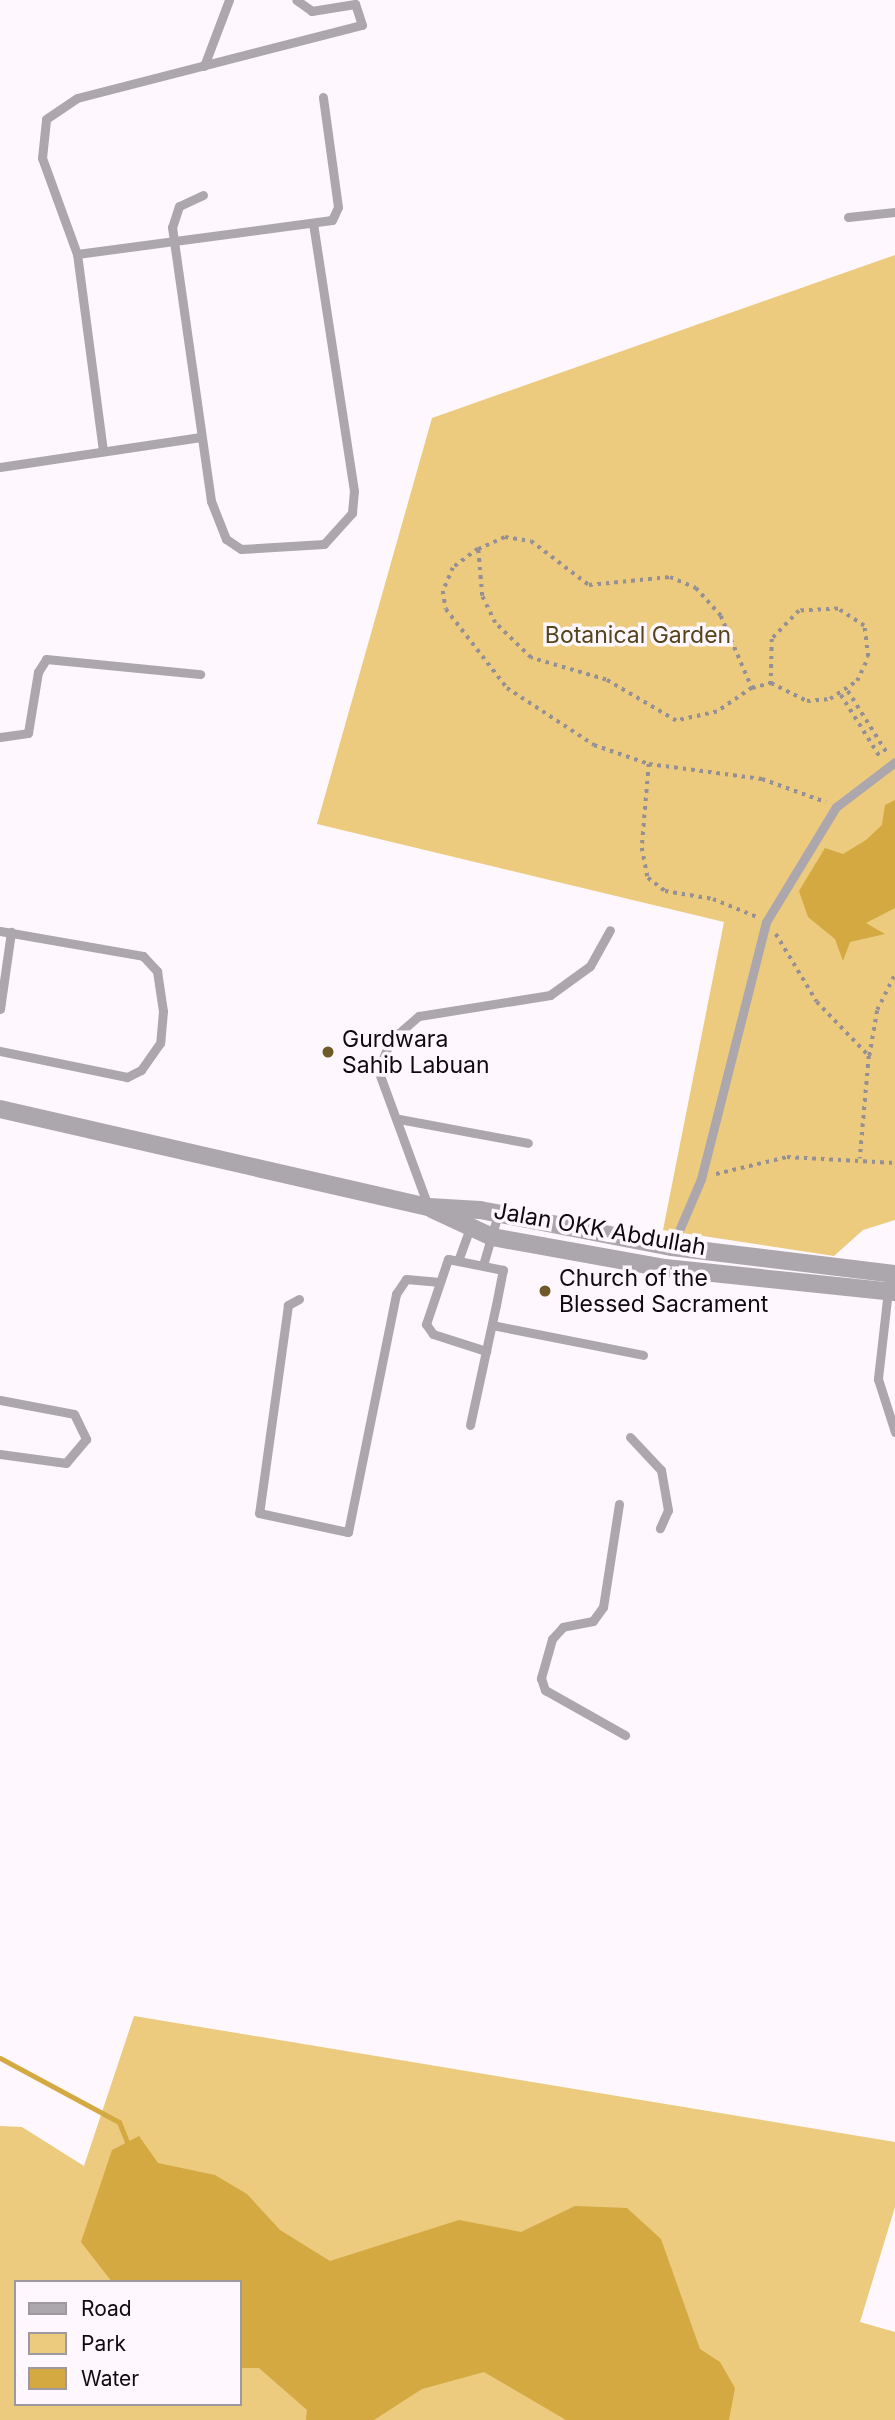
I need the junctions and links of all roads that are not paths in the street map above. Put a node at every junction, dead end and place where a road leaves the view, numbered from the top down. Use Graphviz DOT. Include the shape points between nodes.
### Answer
graph roads {
  1 [pos="229,0"];
  2 [pos="296,0"];
  3 [pos="204,66"];
  4 [pos="323,97"];
  5 [pos="203,195"];
  6 [pos="895,212"];
  7 [pos="848,216"];
  8 [pos="313,224"];
  9 [pos="174,242"];
  10 [pos="77,254"];
  11 [pos="201,437"];
  12 [pos="103,451"];
  13 [pos="0,467"];
  14 [pos="200,674"];
  15 [pos="0,737"];
  16 [pos="892,764"];
  17 [pos="610,930"];
  18 [pos="0,931"];
  19 [pos="11,932"];
  20 [pos="0,1009"];
  21 [pos="0,1051"];
  22 [pos="0,1109"];
  23 [pos="399,1119"];
  24 [pos="0,1122"];
  25 [pos="52,1122"];
  26 [pos="528,1143"];
  27 [pos="429,1207"];
  28 [pos="498,1214"];
  29 [pos="469,1231"];
  30 [pos="492,1237"];
  31 [pos="672,1247"];
  32 [pos="459,1258"];
  33 [pos="484,1265"];
  34 [pos="440,1282"];
  35 [pos="892,1282"];
  36 [pos="299,1299"];
  37 [pos="492,1325"];
  38 [pos="486,1351"];
  39 [pos="643,1355"];
  40 [pos="0,1400"];
  41 [pos="470,1424"];
  42 [pos="895,1432"];
  43 [pos="630,1437"];
  44 [pos="0,1454"];
  45 [pos="619,1504"];
  46 [pos="660,1528"];
  47 [pos="625,1735"];
  1 -- 3 [label="lane"];
  2 -- 3 [label="lane" via="312,11 355,4 362,25"];
  3 -- 10 [label="lane" via="77,98 46,119 42,159"];
  4 -- 8 [label="lane" via="338,212"];
  5 -- 9 [label="lane" via="172,216"];
  6 -- 7 [label="lane"];
  8 -- 9 [label="lane"];
  8 -- 11 [label="lane" via="354,491 342,531 324,544 241,549 217,524"];
  9 -- 10 [label="lane"];
  9 -- 11 [label="lane"];
  10 -- 12 [label="lane"];
  11 -- 12 [label="lane"];
  12 -- 13 [label="lane"];
  14 -- 15 [label="lane" via="46,659 37,672 28,733"];
  16 -- 31 [label="lane" via="836,807 766,922 701,1179"];
  17 -- 23 [label="lane" via="590,966 551,995 452,1008 408,1021 378,1070"];
  18 -- 19 [label="lane"];
  19 -- 20 [label="lane"];
  19 -- 21 [label="lane" via="143,956 158,971 163,1011 160,1043 141,1070 127,1077"];
  22 -- 25 [label="street, Jalan OKK Abdullah"];
  23 -- 26 [label="lane"];
  23 -- 27 [label="lane"];
  24 -- 25 [label="street, Jalan OKK Abdullah"];
  25 -- 27 [label="street, Jalan OKK Abdullah"];
  27 -- 28 [label="street, Jalan OKK Abdullah"];
  27 -- 29 [label="street, Jalan OKK Abdullah"];
  28 -- 30 [label="lane"];
  28 -- 31 [label="street, Jalan OKK Abdullah"];
  29 -- 30 [label="street, Jalan OKK Abdullah"];
  29 -- 32 [label="lane"];
  30 -- 33 [label="lane"];
  30 -- 35 [label="street, Jalan OKK Abdullah" via="665,1268"];
  31 -- 35 [label="street, Jalan OKK Abdullah"];
  32 -- 33 [label="lane"];
  32 -- 34 [label="lane" via="449,1259"];
  33 -- 37 [label="lane" via="503,1269"];
  34 -- 36 [label="lane" via="406,1279 396,1294 348,1532 260,1513 288,1306"];
  34 -- 38 [label="lane" via="425,1318 428,1329"];
  35 -- 42 [label="lane" via="878,1379"];
  37 -- 38 [label="lane"];
  37 -- 39 [label="lane"];
  38 -- 41 [label="lane"];
  40 -- 44 [label="lane" via="74,1414 86,1439 66,1463"];
  43 -- 46 [label="lane" via="661,1470 668,1510"];
  45 -- 47 [label="lane" via="603,1607 593,1620 557,1633 541,1678 545,1690"];
}
